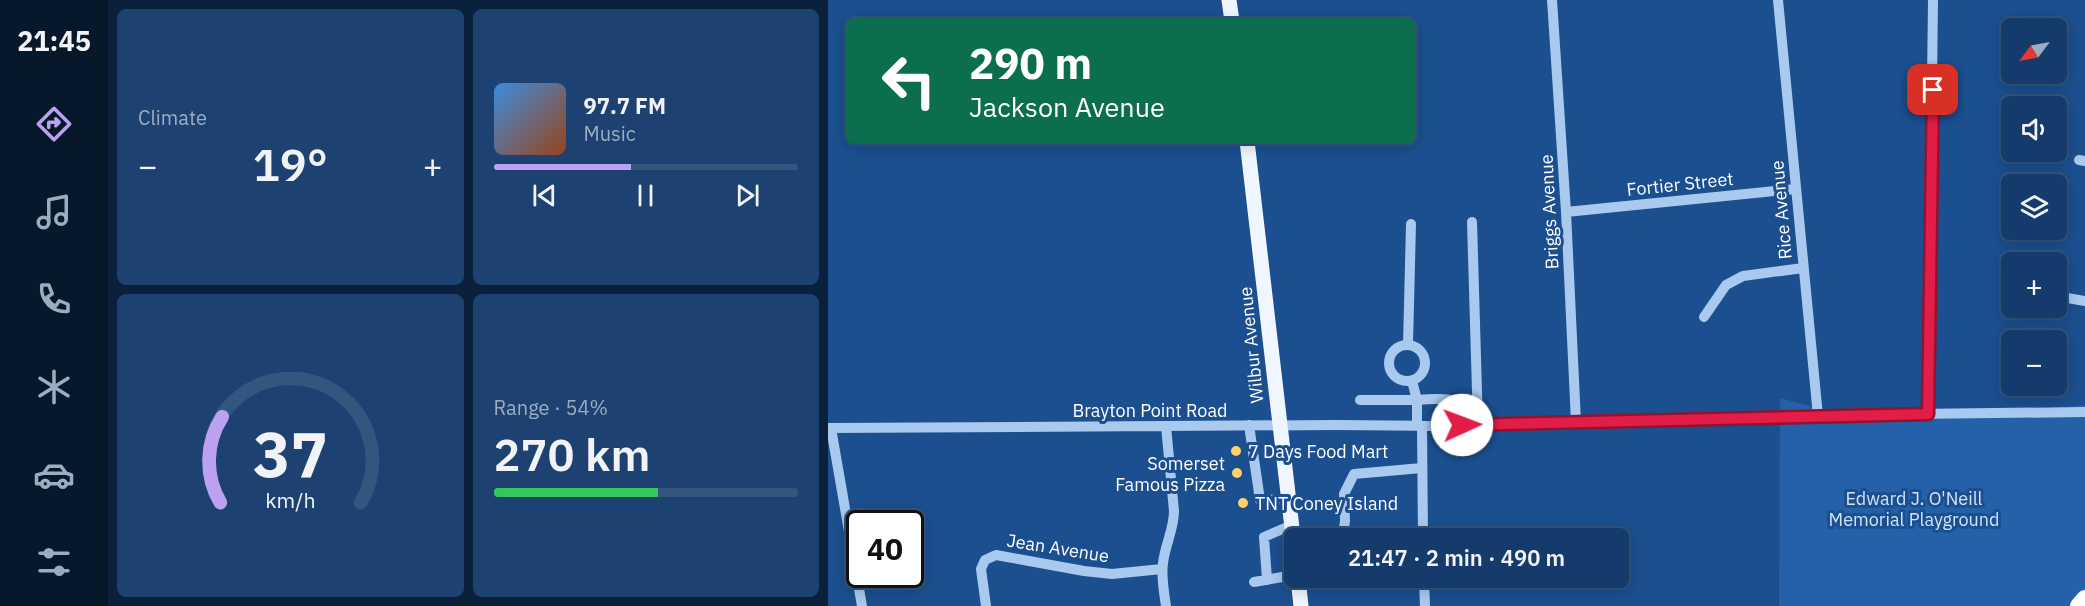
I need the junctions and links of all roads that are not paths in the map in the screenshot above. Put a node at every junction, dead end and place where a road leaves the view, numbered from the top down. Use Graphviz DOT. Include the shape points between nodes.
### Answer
graph roads {
  1 [pos="1229,0"];
  2 [pos="1552,0"];
  3 [pos="1778,0"];
  4 [pos="1933,0"];
  5 [pos="1232,18"];
  6 [pos="1247,144"];
  7 [pos="1796,189"];
  8 [pos="1566,212"];
  9 [pos="1472,222"];
  10 [pos="1411,224"];
  11 [pos="1803,268"];
  12 [pos="2067,298"];
  13 [pos="2085,301"];
  14 [pos="1704,317"];
  15 [pos="1408,345"];
  16 [pos="1412,381"];
  17 [pos="1360,400"];
  18 [pos="1417,400"];
  19 [pos="1477,408"];
  20 [pos="2085,412"];
  21 [pos="1928,414"];
  22 [pos="1818,416"];
  23 [pos="1576,422"];
  24 [pos="1249,425"];
  25 [pos="1279,425"];
  26 [pos="1478,425"];
  27 [pos="1166,426"];
  28 [pos="1420,426"];
  29 [pos="830,428"];
  30 [pos="1422,468"];
  31 [pos="1289,499"];
  32 [pos="1293,528"];
  33 [pos="1344,528"];
  34 [pos="1423,528"];
  35 [pos="1284,538"];
  36 [pos="1162,569"];
  37 [pos="1284,578"];
  38 [pos="1267,580"];
  39 [pos="1254,582"];
  40 [pos="1298,588"];
  41 [pos="1424,588"];
  42 [pos="2085,599"];
  43 [pos="862,606"];
  44 [pos="986,606"];
  45 [pos="1166,606"];
  46 [pos="1301,606"];
  47 [pos="1425,606"];
  48 [pos="2079,606"];
  1 -- 5 [label="main road"];
  2 -- 8 [label="street, Briggs Avenue"];
  3 -- 7 [label="street, Rice Avenue"];
  4 -- 21 [label="street"];
  6 -- 25 [label="main road, Wilbur Avenue"];
  7 -- 8 [label="street, Fortier Street"];
  7 -- 11 [label="street, Rice Avenue"];
  8 -- 23 [label="street, Briggs Avenue"];
  9 -- 19 [label="street"];
  10 -- 15 [label="street"];
  11 -- 14 [label="street" via="1743,276 1726,285"];
  11 -- 22 [label="street, Rice Avenue"];
  12 -- 13 [label="street"];
  15 -- 16 [label="street" via="1418,348 1426,361 1424,371"];
  15 -- 16 [label="street" via="1394,351 1389,365 1397,378"];
  16 -- 18 [label="street"];
  17 -- 18 [label="street"];
  18 -- 19 [label="street" via="1463,401"];
  18 -- 28 [label="street"];
  19 -- 26 [label="street"];
  20 -- 21 [label="street, Brayton Point Road"];
  21 -- 22 [label="street, Brayton Point Road"];
  22 -- 23 [label="street, Brayton Point Road"];
  23 -- 26 [label="street, Brayton Point Road"];
  24 -- 25 [label="street, Brayton Point Road"];
  24 -- 27 [label="street, Brayton Point Road"];
  24 -- 31 [label="street" via="1260,500"];
  25 -- 28 [label="street, Brayton Point Road"];
  25 -- 31 [label="main road, Wilbur Avenue"];
  26 -- 28 [label="street, Brayton Point Road"];
  27 -- 29 [label="street, Brayton Point Road"];
  27 -- 36 [label="street" via="1174,525"];
  28 -- 30 [label="street"];
  29 -- 43 [label="street"];
  30 -- 33 [label="street" via="1354,474 1344,494"];
  30 -- 34 [label="street"];
  31 -- 32 [label="main road, Wilbur Avenue"];
  35 -- 38 [label="street" via="1264,537"];
  36 -- 44 [label="street, Jean Avenue" via="1112,574 996,555 985,560 981,569"];
  36 -- 45 [label="street"];
  37 -- 38 [label="street"];
  38 -- 39 [label="street"];
  40 -- 46 [label="main road"];
  41 -- 47 [label="street"];
  42 -- 48 [label="highway"];
}
